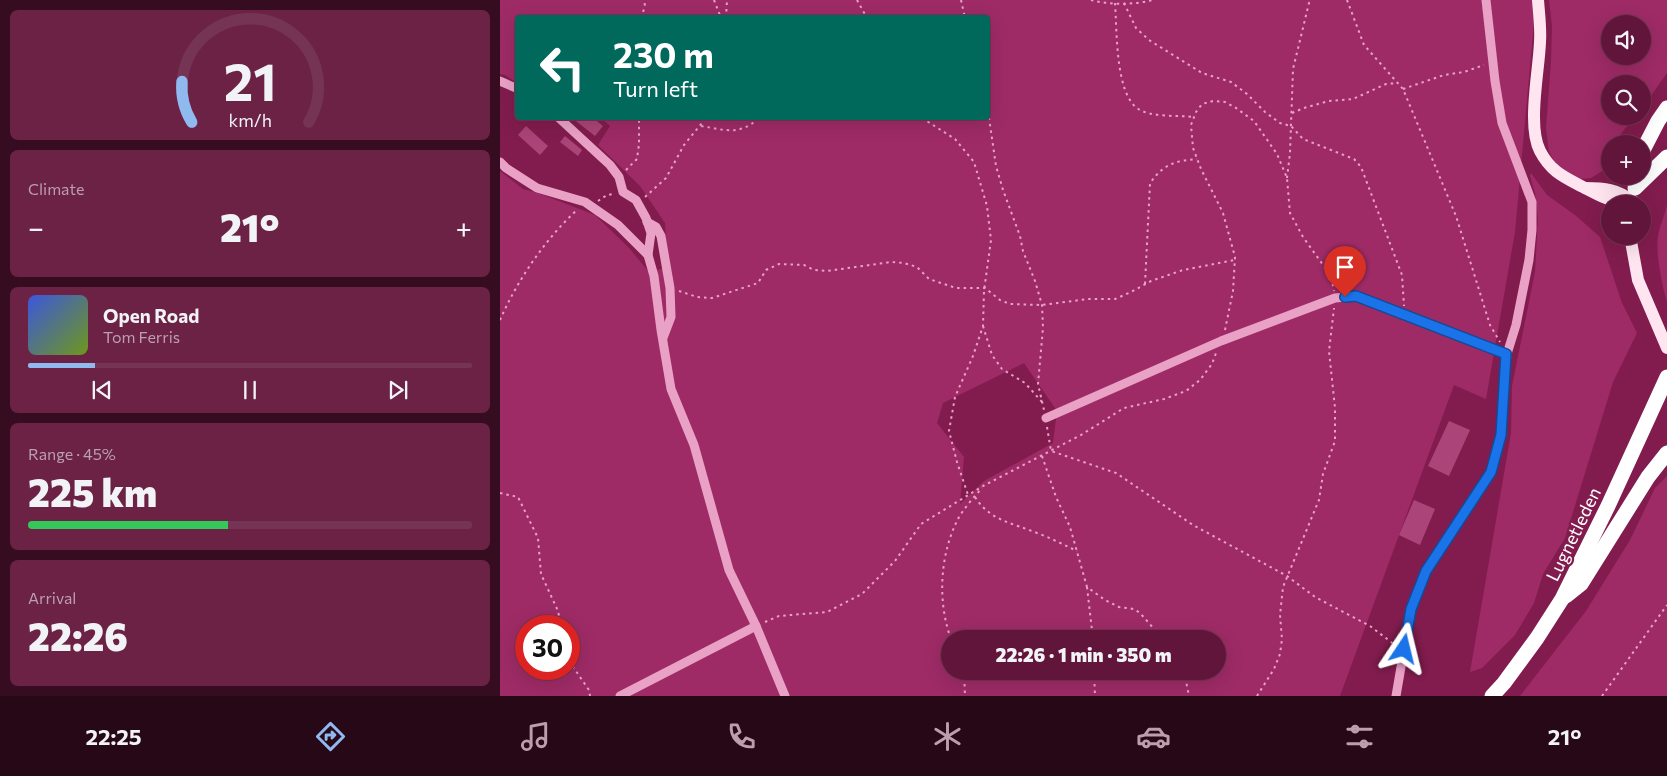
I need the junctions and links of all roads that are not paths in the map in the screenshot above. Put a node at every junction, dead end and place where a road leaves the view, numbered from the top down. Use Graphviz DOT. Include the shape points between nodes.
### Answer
graph roads {
  1 [pos="1486,0"];
  2 [pos="1538,0"];
  3 [pos="500,81"];
  4 [pos="515,88"];
  5 [pos="1667,108"];
  6 [pos="561,120"];
  7 [pos="1650,135"];
  8 [pos="1667,157"];
  9 [pos="500,162"];
  10 [pos="1585,188"];
  11 [pos="1634,192"];
  12 [pos="1598,196"];
  13 [pos="1601,198"];
  14 [pos="647,222"];
  15 [pos="1632,245"];
  16 [pos="648,255"];
  17 [pos="662,340"];
  18 [pos="1665,343"];
  19 [pos="1506,354"];
  20 [pos="1667,377"];
  21 [pos="1046,418"];
  22 [pos="1666,455"];
  23 [pos="1562,600"];
  24 [pos="756,626"];
  25 [pos="620,696"];
  26 [pos="784,696"];
  27 [pos="1396,696"];
  28 [pos="1492,696"];
  1 -- 19 [label="street" via="1502,123 1532,202 1529,260 1516,325"];
  2 -- 10 [label="main road" via="1540,40 1534,131 1540,151 1558,174"];
  3 -- 4 [label="street"];
  5 -- 7 [label="highway"];
  6 -- 14 [label="street" via="619,177 623,192 636,200"];
  8 -- 11 [label="highway"];
  9 -- 16 [label="street" via="537,188 588,204 618,225"];
  10 -- 11 [label="main road"];
  10 -- 12 [label="main road"];
  11 -- 12 [label="main road" via="1620,202"];
  12 -- 13 [label="main road"];
  14 -- 16 [label="street" via="651,233"];
  14 -- 17 [label="street" via="656,227 661,236 670,288 670,317"];
  15 -- 18 [label="main road" via="1638,280"];
  16 -- 17 [label="street" via="654,276"];
  17 -- 24 [label="street" via="671,389 694,445 730,570"];
  19 -- 21 [label="street" via="1356,296 1335,298 1221,341"];
  19 -- 27 [label="street" via="1501,435 1491,472 1426,571 1411,609"];
  20 -- 23 [label="highway, Lugnetleden"];
  22 -- 23 [label="highway" via="1648,477 1581,584"];
  23 -- 28 [label="highway, Lugnetleden"];
  24 -- 25 [label="street"];
  24 -- 26 [label="street"];
}
